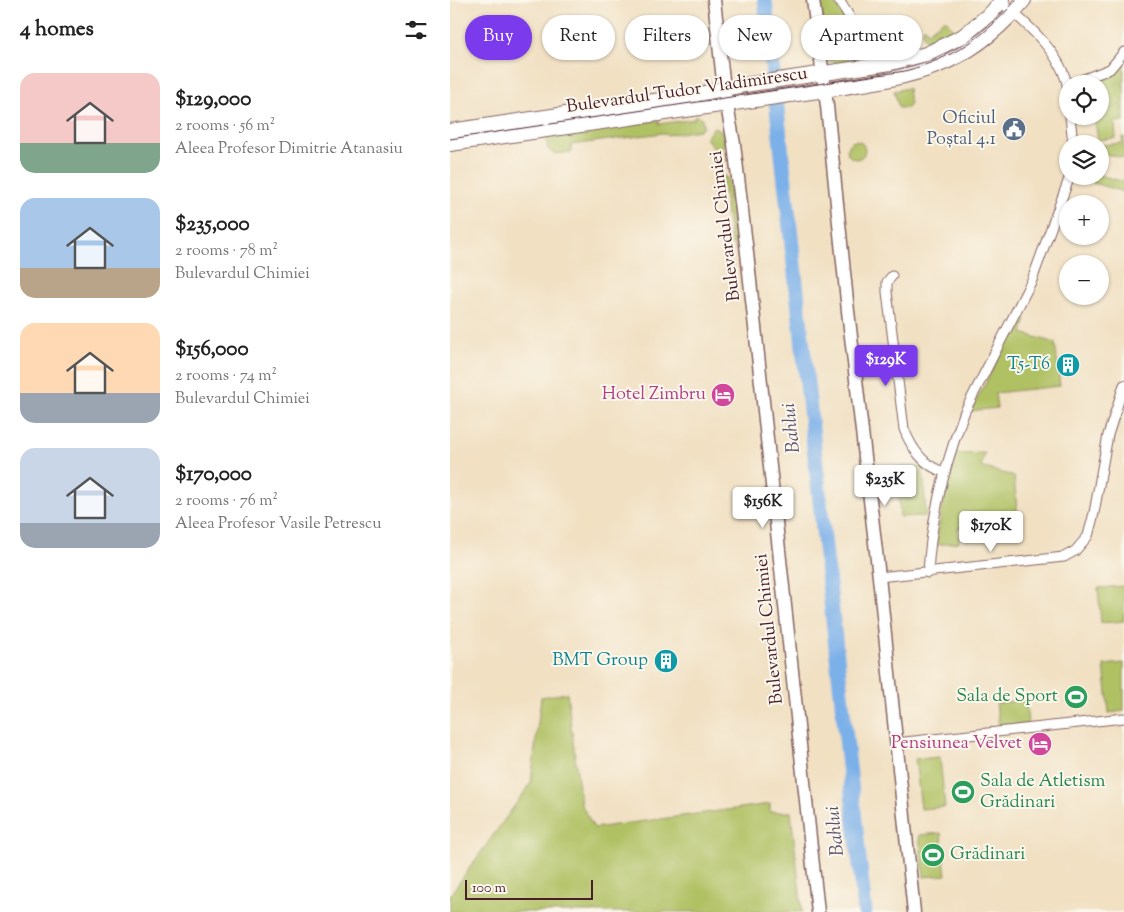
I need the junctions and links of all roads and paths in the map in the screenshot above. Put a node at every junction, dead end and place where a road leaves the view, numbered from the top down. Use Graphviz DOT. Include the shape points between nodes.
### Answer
graph roads {
  1 [pos="714,0"];
  2 [pos="813,0"];
  3 [pos="839,0"];
  4 [pos="1024,0"];
  5 [pos="1002,1"];
  6 [pos="1013,13"];
  7 [pos="1124,52"];
  8 [pos="891,64"];
  9 [pos="823,74"];
  10 [pos="1063,75"];
  11 [pos="1094,75"];
  12 [pos="724,90"];
  13 [pos="825,90"];
  14 [pos="727,104"];
  15 [pos="450,132"];
  16 [pos="450,144"];
  17 [pos="1067,185"];
  18 [pos="892,276"];
  19 [pos="1124,385"];
  20 [pos="945,472"];
  21 [pos="928,572"];
  22 [pos="880,577"];
  23 [pos="1124,718"];
  24 [pos="896,743"];
  25 [pos="818,912"];
  26 [pos="914,912"];
  1 -- 12 [label="main road, Bulevardul Chimiei"];
  2 -- 9 [label="main road"];
  3 -- 8 [label="street" via="876,58"];
  4 -- 6 [label="main road, Bulevardul Tudor Vladimirescu"];
  5 -- 6 [label="street"];
  5 -- 8 [label="main road, Bulevardul Tudor Vladimirescu" via="963,36 926,54"];
  6 -- 10 [label="street" via="1045,44"];
  6 -- 13 [label="main road, Bulevardul Tudor Vladimirescu" via="971,50 945,63 879,82"];
  7 -- 11 [label="street" via="1110,69"];
  8 -- 9 [label="main road, Bulevardul Tudor Vladimirescu"];
  9 -- 12 [label="main road, Bulevardul Tudor Vladimirescu"];
  9 -- 13 [label="main road"];
  12 -- 14 [label="main road, Bulevardul Chimiei"];
  12 -- 15 [label="main road, Bulevardul Tudor Vladimirescu"];
  13 -- 14 [label="main road, Bulevardul Tudor Vladimirescu"];
  13 -- 22 [label="main road"];
  14 -- 16 [label="main road, Bulevardul Tudor Vladimirescu"];
  14 -- 25 [label="main road, Bulevardul Chimiei" via="747,253"];
  17 -- 20 [label="street" via="1032,280 965,411"];
  18 -- 20 [label="street" via="887,292 904,429 909,442 930,466"];
  19 -- 21 [label="street" via="1108,435 1088,536 1082,544 1064,557"];
  20 -- 21 [label="street" via="930,543"];
  21 -- 22 [label="street"];
  22 -- 24 [label="main road"];
  23 -- 24 [label="street"];
  24 -- 26 [label="main road"];
}
